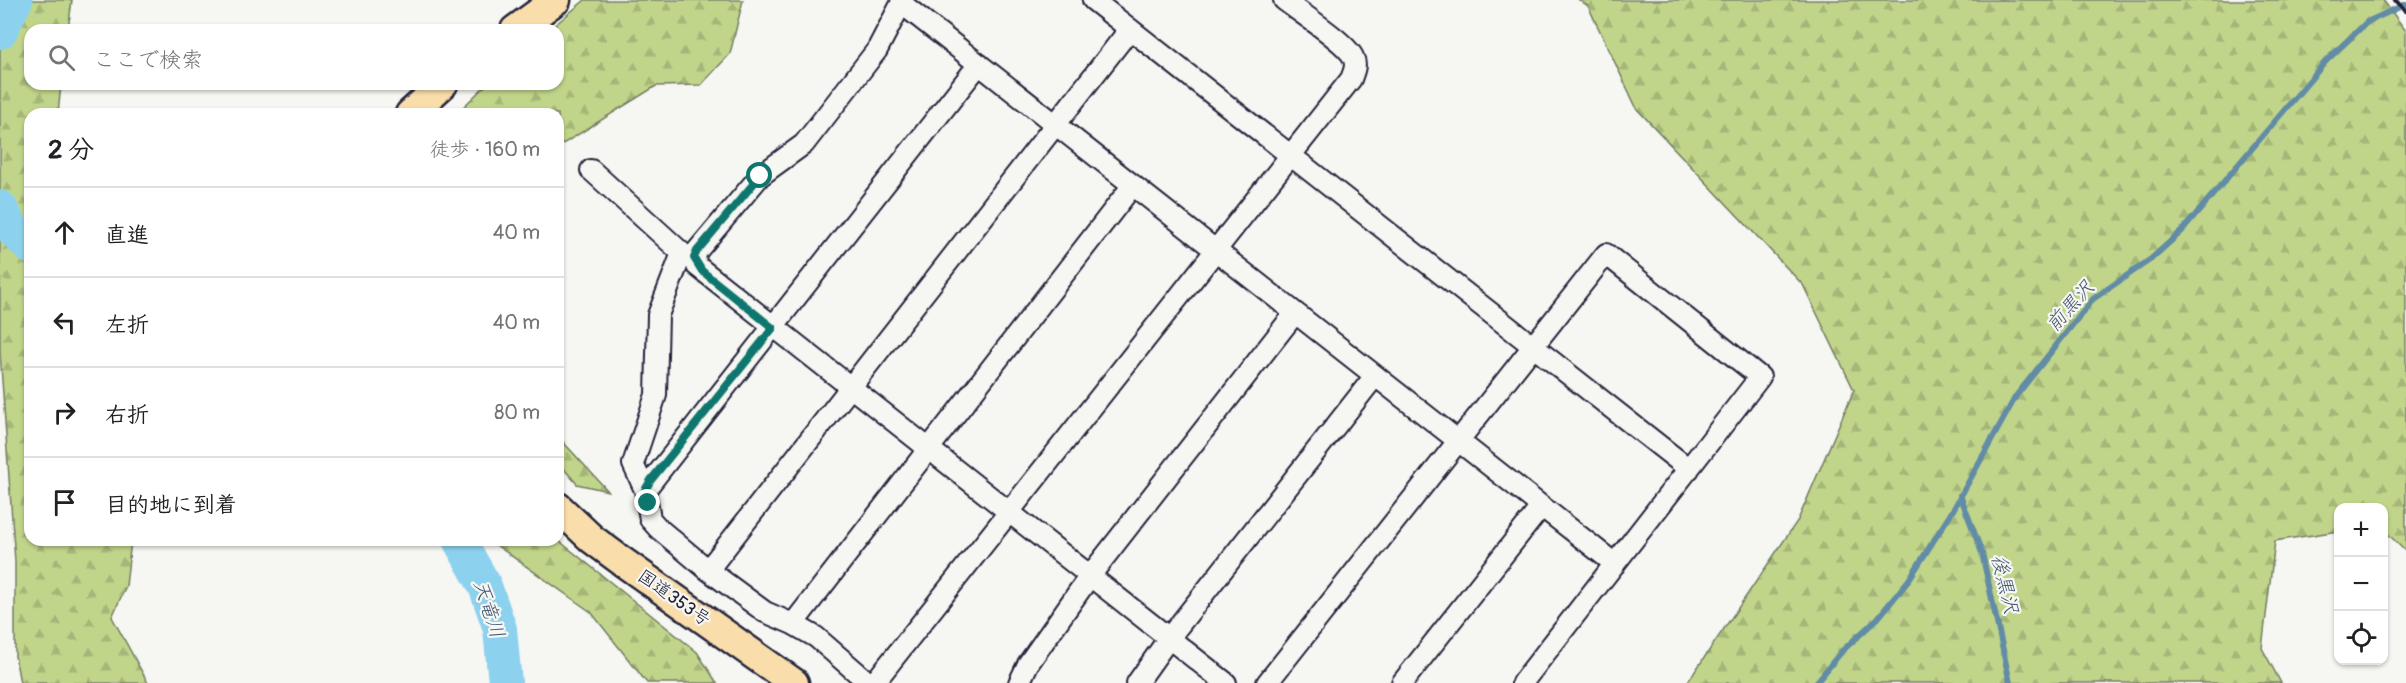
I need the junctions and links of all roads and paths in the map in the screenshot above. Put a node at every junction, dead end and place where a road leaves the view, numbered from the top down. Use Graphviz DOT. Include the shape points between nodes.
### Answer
graph roads {
  1 [pos="556,0"];
  2 [pos="1093,0"];
  3 [pos="1284,0"];
  4 [pos="902,1"];
  5 [pos="523,24"];
  6 [pos="1130,29"];
  7 [pos="979,64"];
  8 [pos="436,90"];
  9 [pos="417,108"];
  10 [pos="1055,123"];
  11 [pos="1291,157"];
  12 [pos="591,170"];
  13 [pos="1133,185"];
  14 [pos="1215,250"];
  15 [pos="1295,312"];
  16 [pos="773,328"];
  17 [pos="1532,345"];
  18 [pos="1375,376"];
  19 [pos="851,388"];
  20 [pos="1457,441"];
  21 [pos="929,450"];
  22 [pos="1689,470"];
  23 [pos="645,490"];
  24 [pos="1541,507"];
  25 [pos="564,513"];
  26 [pos="1009,513"];
  27 [pos="1615,564"];
  28 [pos="708,570"];
  29 [pos="1089,577"];
  30 [pos="793,624"];
  31 [pos="1169,638"];
  32 [pos="794,683"];
  33 [pos="869,683"];
  34 [pos="874,683"];
  35 [pos="1019,683"];
  36 [pos="1137,683"];
  37 [pos="1226,683"];
  38 [pos="1267,683"];
  39 [pos="1402,683"];
  40 [pos="1522,683"];
  1 -- 5 [label="highway"];
  2 -- 6 [label="street"];
  3 -- 11 [label="street" via="1342,45 1353,56 1356,67"];
  4 -- 7 [label="street"];
  4 -- 16 [label="street" via="877,50 804,144 760,176 694,258 702,271"];
  6 -- 10 [label="street"];
  6 -- 11 [label="street"];
  7 -- 10 [label="street"];
  7 -- 16 [label="street"];
  8 -- 9 [label="highway"];
  10 -- 13 [label="street"];
  10 -- 19 [label="street"];
  11 -- 14 [label="street"];
  11 -- 17 [label="street"];
  12 -- 23 [label="street" via="682,253 658,315 656,395 633,464"];
  13 -- 14 [label="street"];
  13 -- 21 [label="street"];
  14 -- 15 [label="street"];
  14 -- 26 [label="street"];
  15 -- 18 [label="street"];
  15 -- 29 [label="street"];
  16 -- 19 [label="street"];
  16 -- 23 [label="street"];
  17 -- 20 [label="street"];
  17 -- 22 [label="street"];
  17 -- 22 [label="street" via="1606,254 1760,377"];
  18 -- 20 [label="street"];
  18 -- 31 [label="street"];
  19 -- 21 [label="street"];
  19 -- 28 [label="street"];
  20 -- 24 [label="street"];
  20 -- 38 [label="street"];
  21 -- 26 [label="street"];
  21 -- 30 [label="street"];
  22 -- 27 [label="street"];
  23 -- 28 [label="street" via="650,519"];
  24 -- 27 [label="street"];
  24 -- 39 [label="street"];
  25 -- 32 [label="highway, 国道353号" via="623,562"];
  26 -- 29 [label="street"];
  26 -- 34 [label="street"];
  27 -- 40 [label="street"];
  28 -- 30 [label="street" via="765,612"];
  29 -- 31 [label="street"];
  29 -- 35 [label="street"];
  30 -- 33 [label="street" via="816,637"];
  31 -- 36 [label="street"];
  31 -- 37 [label="street"];
}
